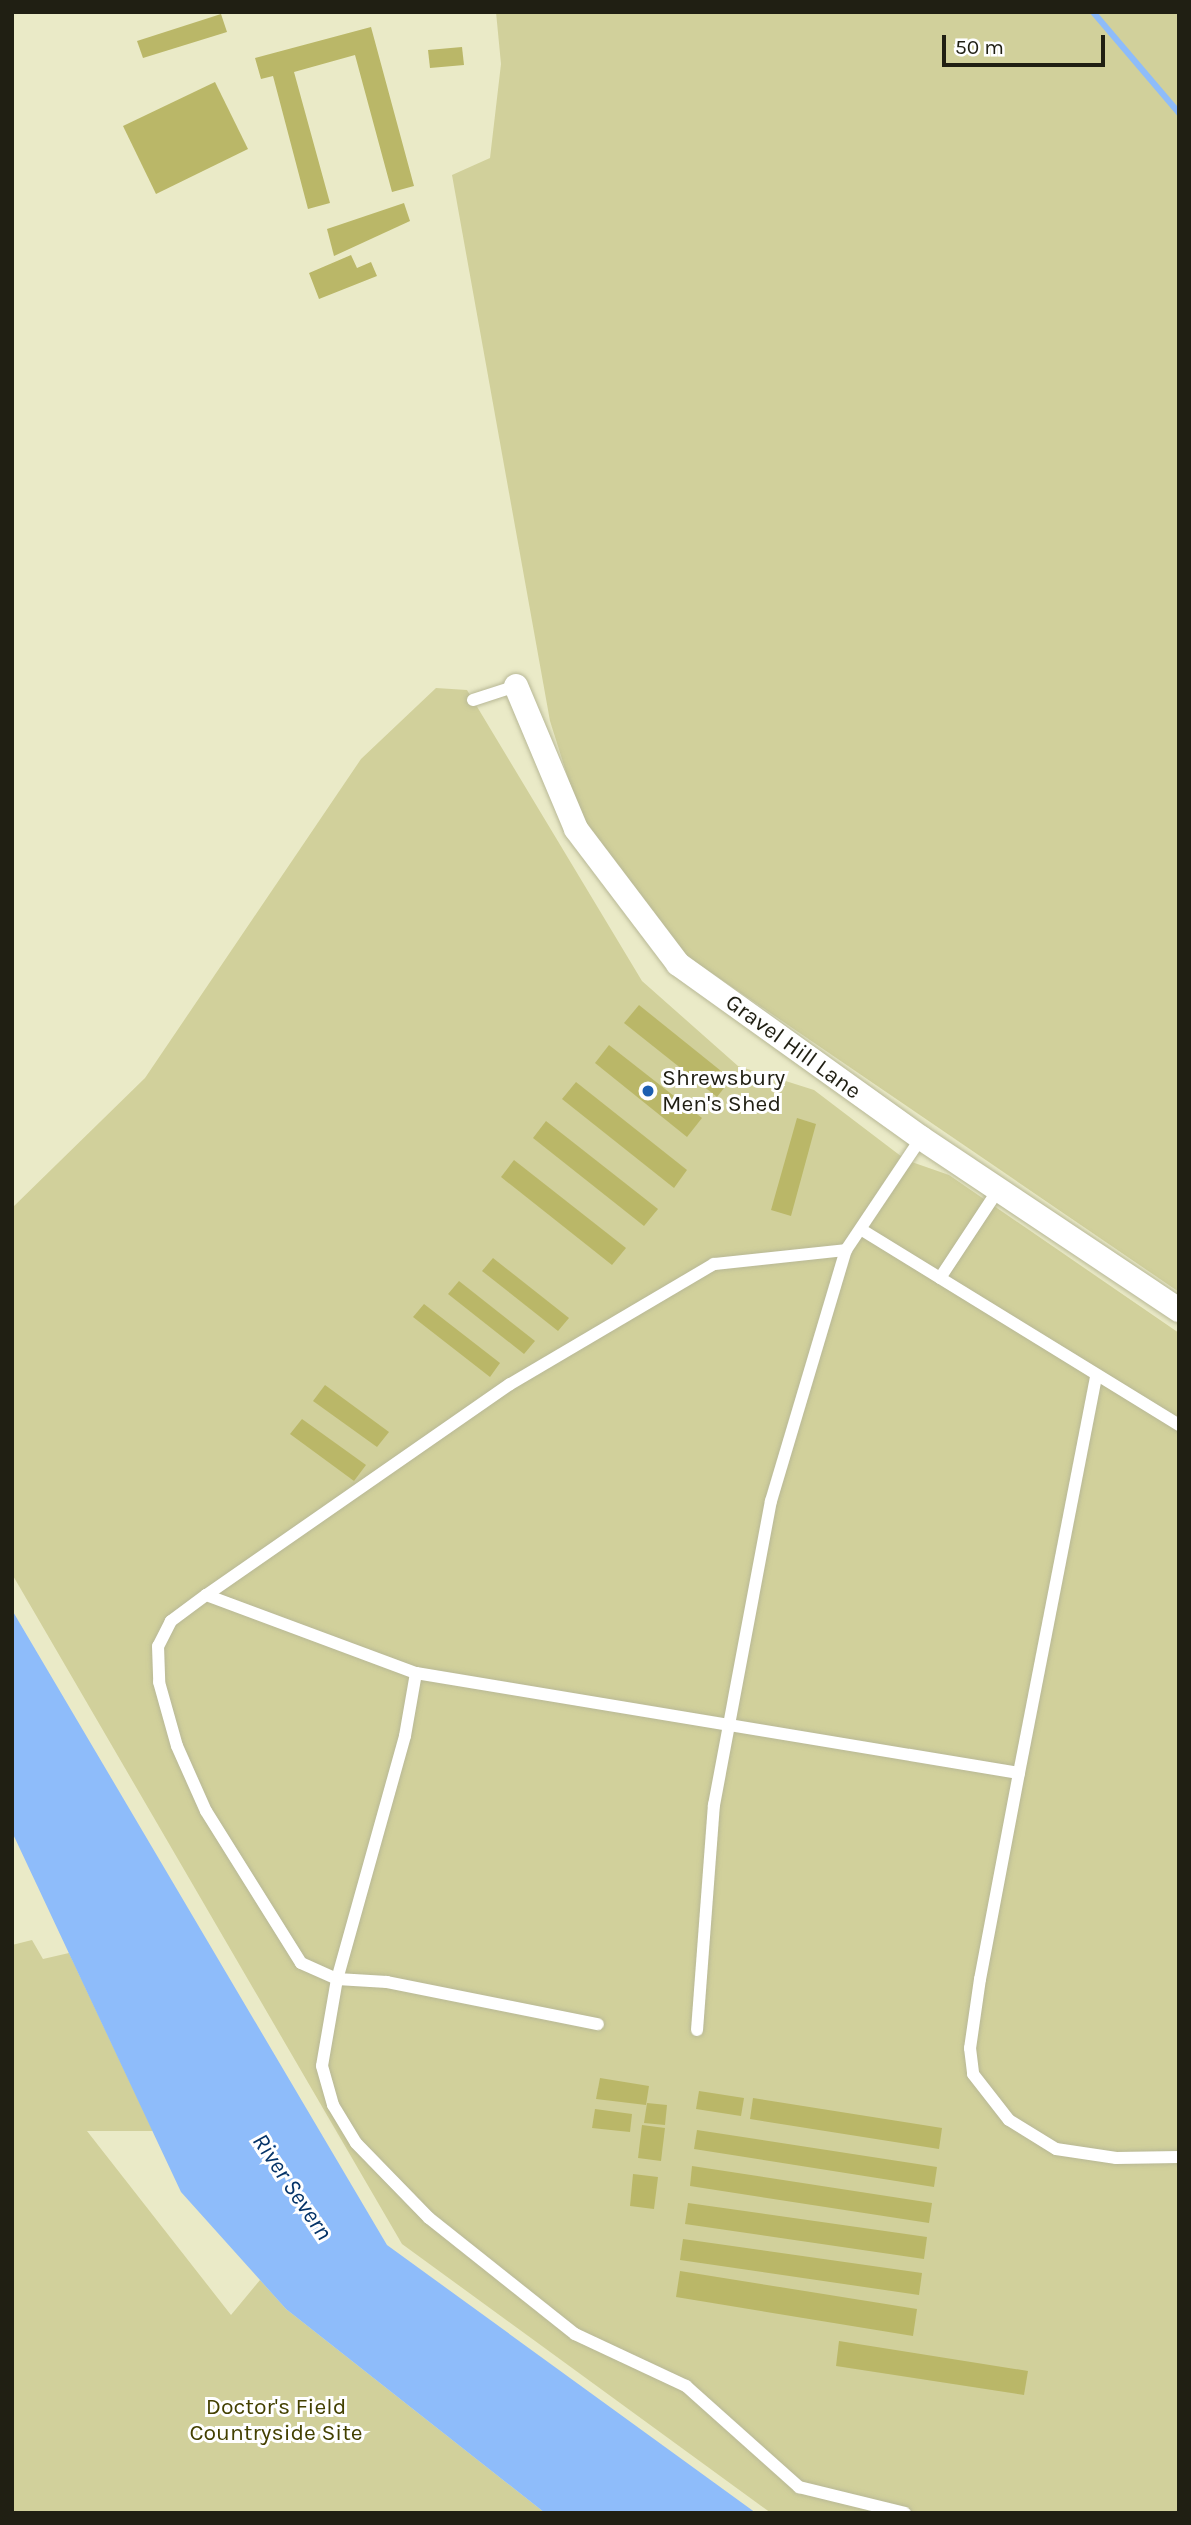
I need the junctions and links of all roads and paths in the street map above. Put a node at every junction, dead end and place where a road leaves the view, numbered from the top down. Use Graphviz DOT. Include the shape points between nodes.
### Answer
graph roads {
  1 [pos="516,686"];
  2 [pos="473,701"];
  3 [pos="920,1138"];
  4 [pos="998,1190"];
  5 [pos="862,1230"];
  6 [pos="846,1250"];
  7 [pos="940,1278"];
  8 [pos="1179,1310"];
  9 [pos="1096,1376"];
  10 [pos="1179,1425"];
  11 [pos="206,1595"];
  12 [pos="416,1673"];
  13 [pos="729,1721"];
  14 [pos="1019,1773"];
  15 [pos="337,1979"];
  16 [pos="598,2024"];
  17 [pos="696,2029"];
  18 [pos="1179,2157"];
  19 [pos="905,2513"];
  1 -- 2 [label="lane"];
  1 -- 3 [label="street, Gravel Hill Lane" via="576,829 678,964"];
  3 -- 4 [label="street, Gravel Hill Lane"];
  3 -- 5 [label="lane"];
  4 -- 7 [label="lane"];
  4 -- 8 [label="street, Gravel Hill Lane"];
  5 -- 6 [label="lane"];
  5 -- 7 [label="lane"];
  6 -- 11 [label="lane" via="714,1264 510,1384"];
  6 -- 13 [label="lane" via="771,1501"];
  7 -- 9 [label="lane"];
  9 -- 10 [label="lane"];
  9 -- 14 [label="lane"];
  11 -- 12 [label="lane"];
  11 -- 15 [label="lane" via="171,1621 158,1646 159,1682 177,1746 206,1811 301,1963"];
  12 -- 13 [label="lane"];
  12 -- 15 [label="lane" via="405,1736"];
  13 -- 14 [label="lane"];
  13 -- 17 [label="lane" via="714,1805"];
  14 -- 18 [label="lane" via="976,2007 973,2074 1009,2120 1056,2149 1116,2158"];
  15 -- 16 [label="lane" via="387,1982"];
  15 -- 19 [label="lane" via="322,2066 333,2105 356,2143 429,2218 575,2334 686,2386 799,2487"];
}
